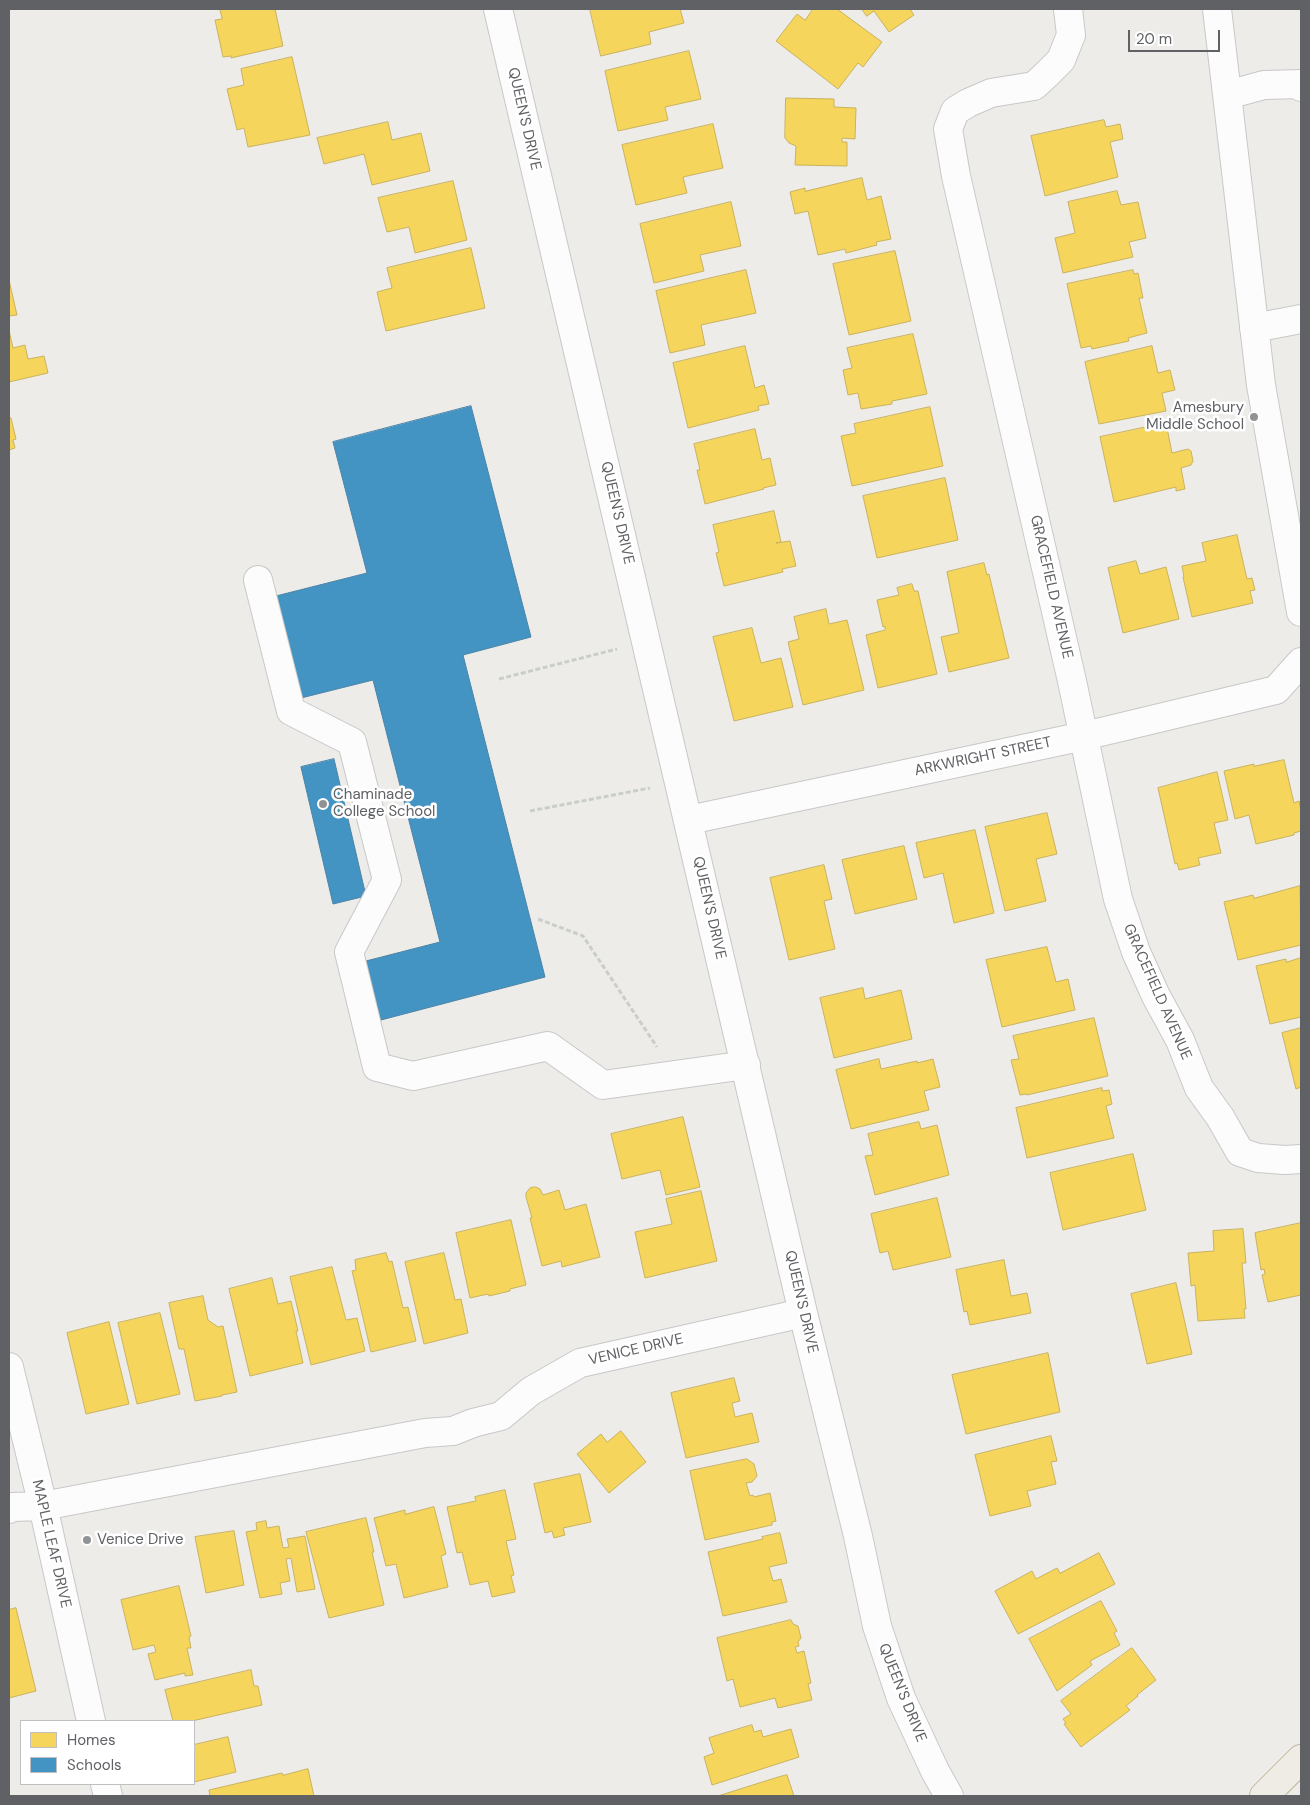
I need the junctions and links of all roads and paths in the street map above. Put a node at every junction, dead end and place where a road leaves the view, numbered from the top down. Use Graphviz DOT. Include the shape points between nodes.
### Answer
graph roads {
  1 [pos="498,9"];
  2 [pos="1068,9"];
  3 [pos="1217,9"];
  4 [pos="1301,84"];
  5 [pos="1301,88"];
  6 [pos="1227,95"];
  7 [pos="1301,319"];
  8 [pos="1254,328"];
  9 [pos="258,580"];
  10 [pos="1301,612"];
  11 [pos="647,642"];
  12 [pos="1301,662"];
  13 [pos="499,679"];
  14 [pos="1084,736"];
  15 [pos="680,782"];
  16 [pos="530,811"];
  17 [pos="689,820"];
  18 [pos="538,919"];
  19 [pos="660,1052"];
  20 [pos="746,1065"];
  21 [pos="1301,1159"];
  22 [pos="803,1313"];
  23 [pos="9,1367"];
  24 [pos="43,1506"];
  25 [pos="9,1508"];
  26 [pos="91,1720"];
  27 [pos="1301,1759"];
  28 [pos="949,1796"];
  29 [pos="1264,1796"];
  1 -- 11 [label="street, QUEEN'S DRIVE"];
  2 -- 14 [label="street, GRACEFIELD AVENUE" via="1071,36 1061,60 1034,86 992,94 968,103 955,111 948,129"];
  3 -- 6 [label="street"];
  4 -- 5 [label="street"];
  4 -- 6 [label="street" via="1264,85"];
  6 -- 8 [label="street"];
  7 -- 8 [label="street"];
  8 -- 10 [label="street"];
  9 -- 20 [label="street" via="291,712 352,742 387,880 349,952 377,1067 413,1076 548,1046 603,1085"];
  11 -- 13 [label="path"];
  11 -- 15 [label="street, QUEEN'S DRIVE"];
  12 -- 14 [label="street, ARKWRIGHT STREET" via="1276,690"];
  14 -- 17 [label="street, ARKWRIGHT STREET"];
  14 -- 21 [label="street, GRACEFIELD AVENUE" via="1118,899 1136,952 1180,1040 1199,1088 1240,1152 1258,1158"];
  15 -- 16 [label="path"];
  15 -- 17 [label="street, QUEEN'S DRIVE"];
  17 -- 20 [label="street, QUEEN'S DRIVE"];
  18 -- 19 [label="path" via="583,936"];
  20 -- 22 [label="street, QUEEN'S DRIVE"];
  22 -- 24 [label="street, VENICE DRIVE" via="580,1363 531,1391 501,1416 453,1430"];
  22 -- 28 [label="street, QUEEN'S DRIVE" via="858,1536 876,1626 901,1698"];
  23 -- 24 [label="street, MAPLE LEAF DRIVE"];
  24 -- 25 [label="street, VENICE DRIVE"];
  24 -- 26 [label="street, MAPLE LEAF DRIVE"];
  27 -- 29 [label="highway"];
}
